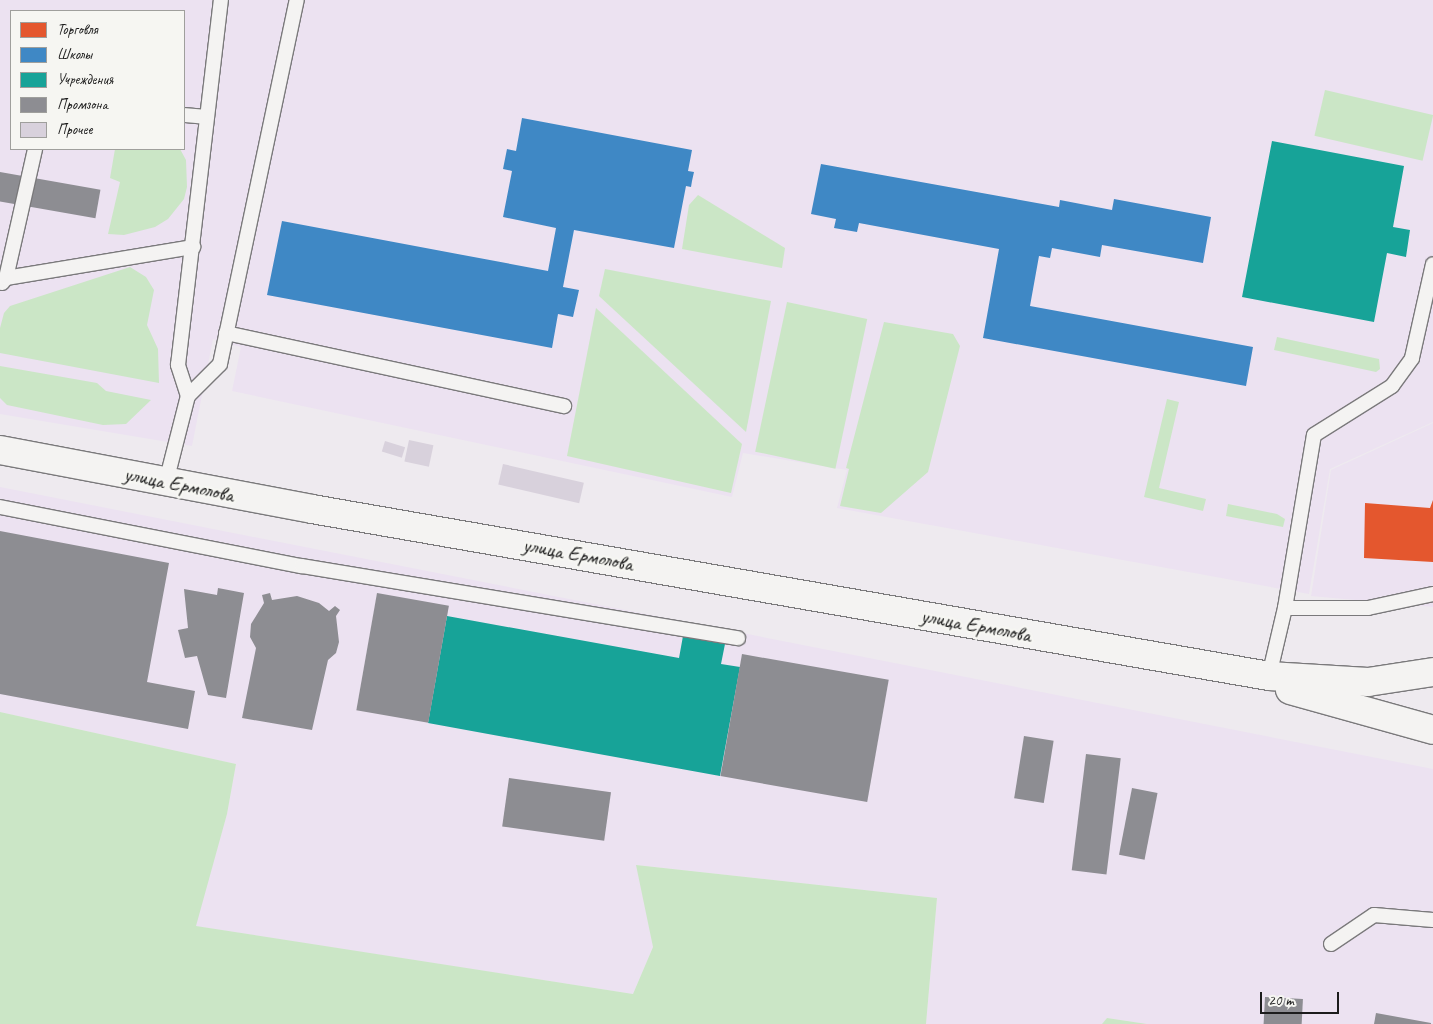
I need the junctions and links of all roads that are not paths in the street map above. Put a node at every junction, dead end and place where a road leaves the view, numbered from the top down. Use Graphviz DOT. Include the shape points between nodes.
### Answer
graph roads {
  1 [pos="221,0"];
  2 [pos="297,0"];
  3 [pos="185,115"];
  4 [pos="206,118"];
  5 [pos="35,150"];
  6 [pos="193,247"];
  7 [pos="1433,264"];
  8 [pos="3,282"];
  9 [pos="226,333"];
  10 [pos="188,396"];
  11 [pos="564,406"];
  12 [pos="0,450"];
  13 [pos="166,482"];
  14 [pos="0,507"];
  15 [pos="1433,594"];
  16 [pos="1285,608"];
  17 [pos="738,638"];
  18 [pos="1155,657"];
  19 [pos="1433,672"];
  20 [pos="1269,676"];
  21 [pos="1433,730"];
  22 [pos="1433,920"];
  23 [pos="1331,944"];
  1 -- 4 [label="lane"];
  2 -- 9 [label="lane"];
  3 -- 4 [label="lane"];
  4 -- 6 [label="lane"];
  5 -- 8 [label="lane"];
  6 -- 8 [label="lane"];
  6 -- 10 [label="lane" via="178,366"];
  7 -- 16 [label="lane" via="1412,358 1392,386 1314,435"];
  9 -- 10 [label="lane" via="220,364"];
  9 -- 11 [label="lane"];
  10 -- 13 [label="lane"];
  12 -- 13 [label="main road, улица Ермолова"];
  13 -- 18 [label="main road, улица Ермолова"];
  14 -- 17 [label="lane" via="302,566"];
  15 -- 16 [label="lane" via="1368,608"];
  16 -- 20 [label="lane"];
  18 -- 20 [label="main road, улица Ермолова"];
  18 -- 21 [label="main road, улица Ермолова" via="1349,704"];
  19 -- 20 [label="main road, улица Ермолова" via="1368,682"];
  22 -- 23 [label="lane" via="1374,915"];
}
